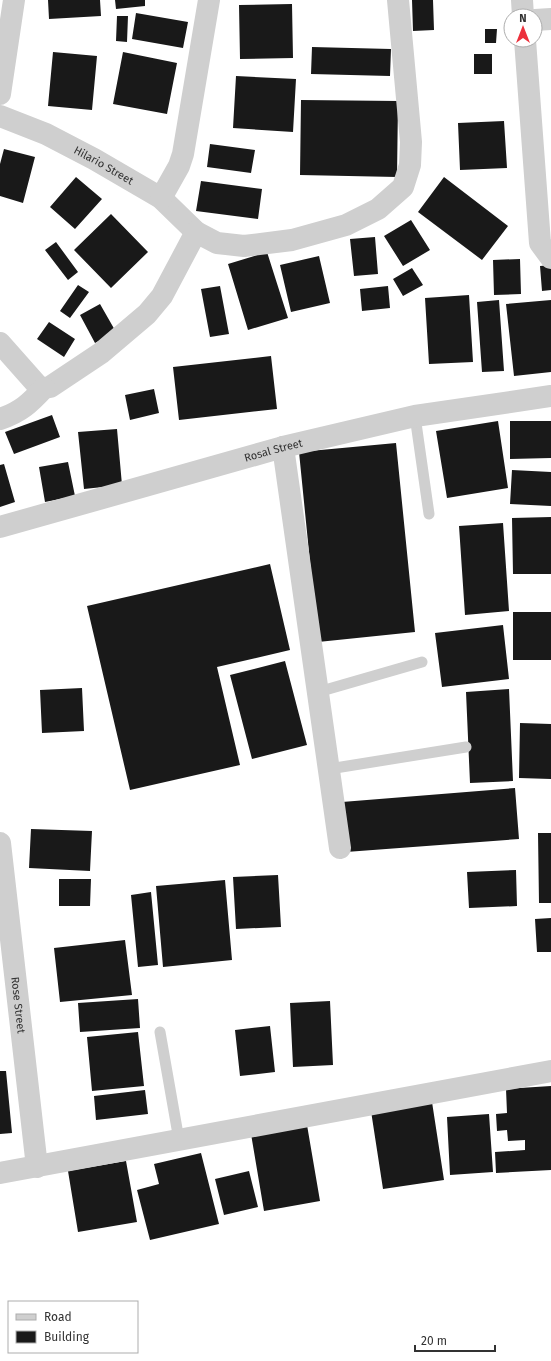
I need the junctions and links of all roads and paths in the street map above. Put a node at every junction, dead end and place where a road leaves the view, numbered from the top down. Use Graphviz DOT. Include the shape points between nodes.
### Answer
graph roads {
  1 [pos="14,0"];
  2 [pos="209,0"];
  3 [pos="398,0"];
  4 [pos="526,48"];
  5 [pos="0,94"];
  6 [pos="0,116"];
  7 [pos="161,198"];
  8 [pos="196,232"];
  9 [pos="551,258"];
  10 [pos="0,343"];
  11 [pos="44,388"];
  12 [pos="551,396"];
  13 [pos="415,416"];
  14 [pos="0,419"];
  15 [pos="284,447"];
  16 [pos="429,514"];
  17 [pos="0,527"];
  18 [pos="422,662"];
  19 [pos="318,692"];
  20 [pos="466,747"];
  21 [pos="329,769"];
  22 [pos="0,843"];
  23 [pos="340,848"];
  24 [pos="160,1032"];
  25 [pos="551,1071"];
  26 [pos="179,1140"];
  27 [pos="36,1166"];
  28 [pos="0,1173"];
  1 -- 5 [label="street"];
  2 -- 7 [label="street" via="183,154"];
  3 -- 8 [label="street, Hilario Street" via="411,142 410,165 404,187 378,209 346,225 292,240 231,246 217,243"];
  4 -- 9 [label="street" via="540,243"];
  6 -- 7 [label="street, Hilario Street" via="46,134"];
  7 -- 8 [label="street, Hilario Street"];
  8 -- 11 [label="street" via="162,296 148,314 101,353 50,387"];
  10 -- 11 [label="street" via="39,387"];
  11 -- 14 [label="street" via="14,415"];
  12 -- 13 [label="street, Rosal Street"];
  13 -- 15 [label="street, Rosal Street"];
  13 -- 16 [label="lane"];
  15 -- 17 [label="street, Rosal Street"];
  15 -- 19 [label="street"];
  18 -- 19 [label="lane"];
  19 -- 21 [label="street"];
  20 -- 21 [label="lane"];
  21 -- 23 [label="street"];
  22 -- 27 [label="street, Rose Street"];
  24 -- 26 [label="lane"];
  25 -- 26 [label="street"];
  26 -- 27 [label="street"];
  27 -- 28 [label="street"];
}
